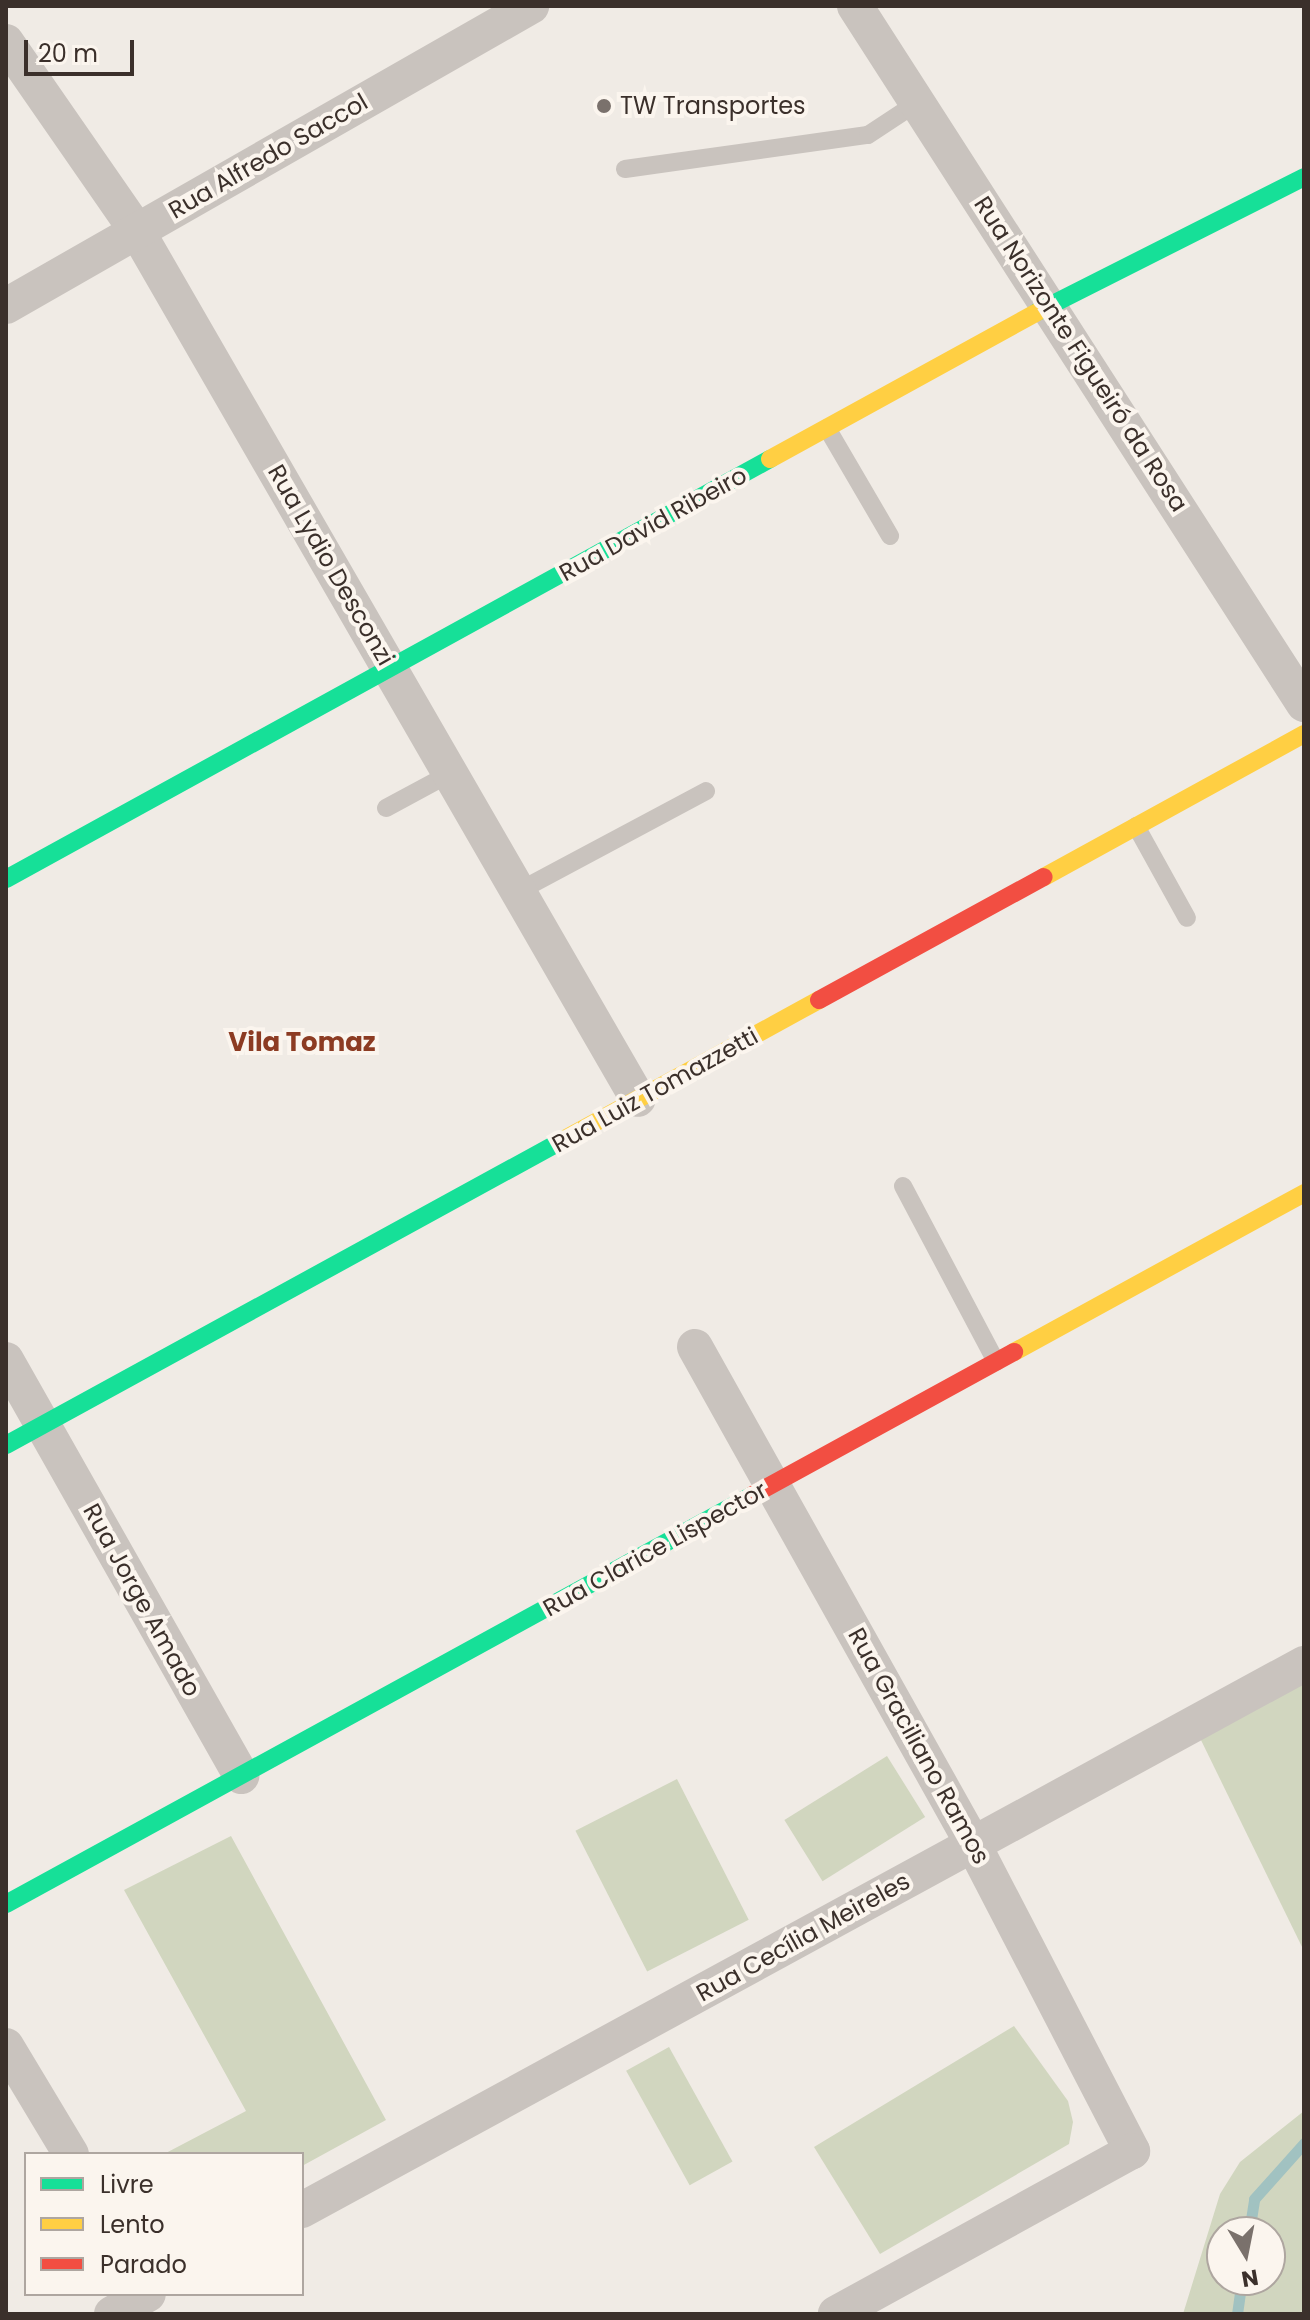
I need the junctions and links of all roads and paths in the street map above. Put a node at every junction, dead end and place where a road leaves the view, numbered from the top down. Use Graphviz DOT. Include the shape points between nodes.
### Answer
graph roads {
  1 [pos="855,6"];
  2 [pos="508,11"];
  3 [pos="6,42"];
  4 [pos="918,102"];
  5 [pos="625,169"];
  6 [pos="1304,177"];
  7 [pos="137,231"];
  8 [pos="1050,305"];
  9 [pos="6,306"];
  10 [pos="827,428"];
  11 [pos="890,536"];
  12 [pos="391,667"];
  13 [pos="1304,704"];
  14 [pos="1304,734"];
  15 [pos="451,773"];
  16 [pos="706,791"];
  17 [pos="386,808"];
  18 [pos="1136,826"];
  19 [pos="6,879"];
  20 [pos="519,891"];
  21 [pos="1187,918"];
  22 [pos="638,1099"];
  23 [pos="903,1186"];
  24 [pos="1304,1193"];
  25 [pos="695,1347"];
  26 [pos="6,1360"];
  27 [pos="996,1362"];
  28 [pos="43,1425"];
  29 [pos="6,1445"];
  30 [pos="774,1484"];
  31 [pos="1304,1664"];
  32 [pos="241,1776"];
  33 [pos="973,1844"];
  34 [pos="6,1904"];
  35 [pos="6,2046"];
  36 [pos="70,2152"];
  37 [pos="304,2209"];
  38 [pos="144,2296"];
  39 [pos="158,2296"];
  40 [pos="112,2314"];
  41 [pos="169,2314"];
  42 [pos="836,2314"];
  1 -- 4 [label="street, Rua Norizonte Figueiró da Rosa"];
  2 -- 7 [label="street, Rua Alfredo Saccol"];
  3 -- 7 [label="street, Rua Lydio Desconzi"];
  4 -- 5 [label="lane" via="868,135"];
  4 -- 8 [label="street, Rua Norizonte Figueiró da Rosa"];
  6 -- 8 [label="street, Rua David Ribeiro"];
  7 -- 9 [label="street, Rua Alfredo Saccol"];
  7 -- 12 [label="street, Rua Lydio Desconzi"];
  8 -- 10 [label="street, Rua David Ribeiro"];
  8 -- 13 [label="street, Rua Norizonte Figueiró da Rosa"];
  10 -- 11 [label="lane"];
  10 -- 12 [label="street, Rua David Ribeiro"];
  12 -- 15 [label="street, Rua Lydio Desconzi"];
  12 -- 19 [label="street, Rua David Ribeiro"];
  14 -- 18 [label="street, Rua Luiz Tomazzetti"];
  15 -- 17 [label="lane"];
  15 -- 20 [label="street, Rua Lydio Desconzi"];
  16 -- 20 [label="lane"];
  18 -- 21 [label="lane"];
  18 -- 22 [label="street, Rua Luiz Tomazzetti"];
  20 -- 22 [label="street, Rua Lydio Desconzi"];
  22 -- 28 [label="street, Rua Luiz Tomazzetti"];
  23 -- 27 [label="lane"];
  24 -- 27 [label="street, Rua Clarice Lispector"];
  25 -- 30 [label="street, Rua Graciliano Ramos"];
  26 -- 28 [label="street, Rua Jorge Amado"];
  27 -- 30 [label="street, Rua Clarice Lispector"];
  28 -- 29 [label="street, Rua Luiz Tomazzetti"];
  28 -- 32 [label="street, Rua Jorge Amado"];
  30 -- 32 [label="street, Rua Clarice Lispector"];
  30 -- 33 [label="street, Rua Graciliano Ramos"];
  31 -- 33 [label="street, Rua Cecília Meireles"];
  32 -- 34 [label="street, Rua Clarice Lispector"];
  33 -- 37 [label="street, Rua Cecília Meireles"];
  33 -- 42 [label="street, Rua Graciliano Ramos" via="1132,2151"];
  35 -- 36 [label="street"];
  38 -- 40 [label="street"];
  39 -- 41 [label="street"];
}
